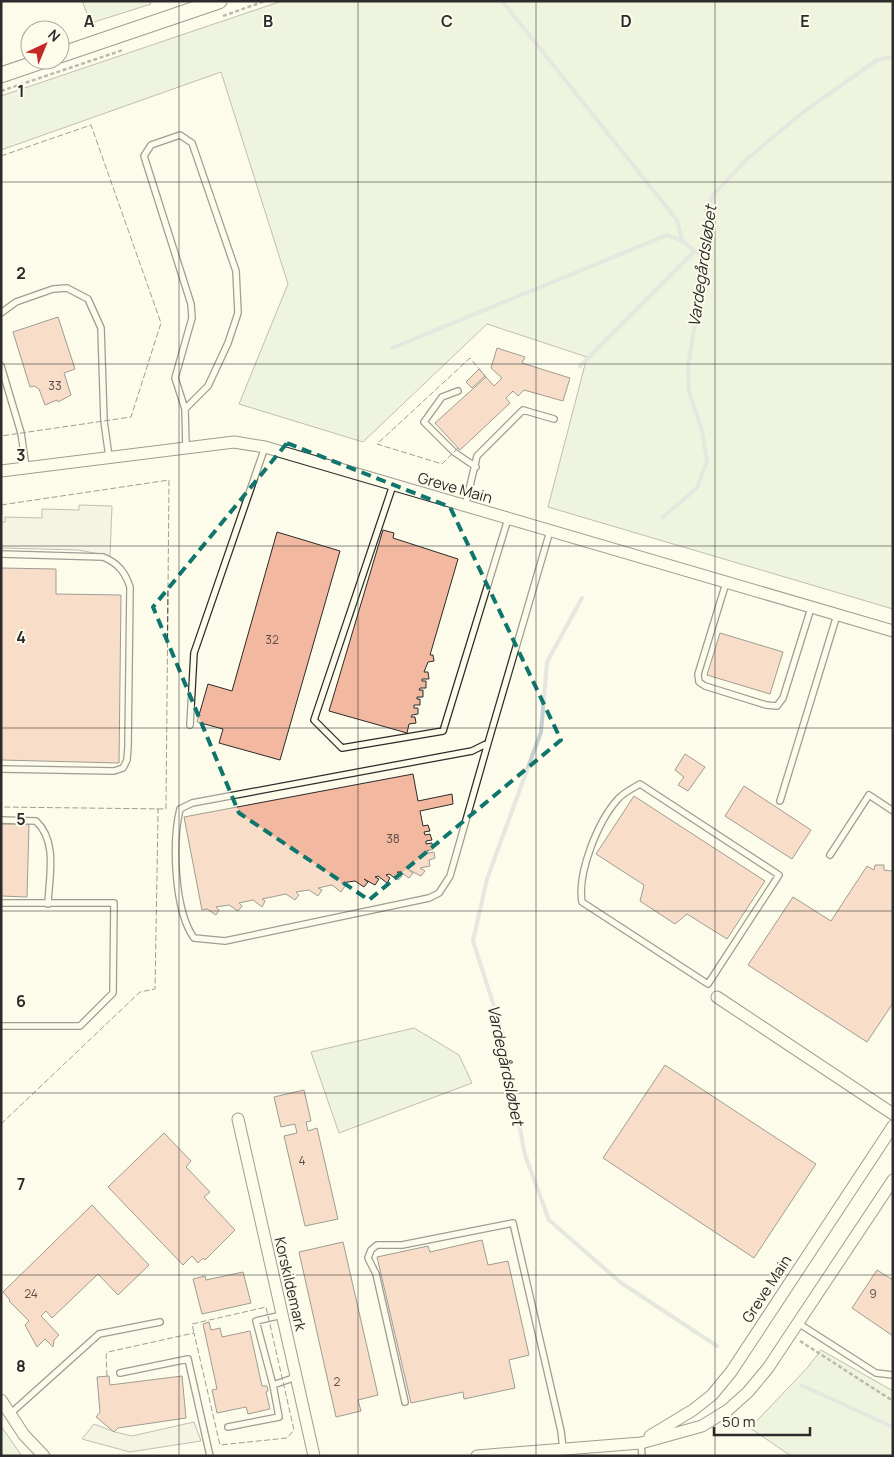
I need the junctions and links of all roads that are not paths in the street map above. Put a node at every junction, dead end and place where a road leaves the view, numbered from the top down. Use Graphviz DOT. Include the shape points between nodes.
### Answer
graph roads {
  1 [pos="219,1"];
  2 [pos="70,52"];
  3 [pos="20,69"];
  4 [pos="1,75"];
  5 [pos="1,313"];
  6 [pos="1,366"];
  7 [pos="458,391"];
  8 [pos="185,409"];
  9 [pos="554,419"];
  10 [pos="186,447"];
  11 [pos="265,447"];
  12 [pos="109,457"];
  13 [pos="26,467"];
  14 [pos="476,468"];
  15 [pos="1,471"];
  16 [pos="392,485"];
  17 [pos="465,507"];
  18 [pos="508,519"];
  19 [pos="550,532"];
  20 [pos="1,554"];
  21 [pos="726,583"];
  22 [pos="811,608"];
  23 [pos="837,615"];
  24 [pos="893,630"];
  25 [pos="190,726"];
  26 [pos="488,743"];
  27 [pos="1,769"];
  28 [pos="780,801"];
  29 [pos="893,811"];
  30 [pos="1,820"];
  31 [pos="830,856"];
  32 [pos="1,903"];
  33 [pos="48,904"];
  34 [pos="708,984"];
  35 [pos="717,997"];
  36 [pos="1,1026"];
  37 [pos="893,1114"];
  38 [pos="238,1119"];
  39 [pos="893,1126"];
  40 [pos="893,1180"];
  41 [pos="282,1315"];
  42 [pos="160,1322"];
  43 [pos="798,1323"];
  44 [pos="120,1373"];
  45 [pos="893,1375"];
  46 [pos="296,1377"];
  47 [pos="273,1385"];
  48 [pos="1,1400"];
  49 [pos="405,1402"];
  50 [pos="11,1413"];
  51 [pos="228,1427"];
  52 [pos="640,1443"];
  53 [pos="563,1448"];
  54 [pos="44,1456"];
  55 [pos="210,1456"];
  56 [pos="314,1456"];
  57 [pos="477,1456"];
  58 [pos="642,1456"];
  1 -- 2 [label="street"];
  3 -- 4 [label="street"];
  5 -- 12 [label="lane" via="16,302 53,289 67,288 88,298 102,328 104,421"];
  6 -- 13 [label="lane" via="21,433"];
  7 -- 14 [label="lane" via="442,397 424,422 454,452"];
  8 -- 8 [label="lane" via="208,386 238,313 236,271 192,143 180,134 151,145 144,156 191,304 192,318 175,378"];
  8 -- 10 [label="lane"];
  9 -- 14 [label="lane" via="523,410 477,456"];
  10 -- 11 [label="street, Greve Main" via="234,442"];
  10 -- 12 [label="street, Greve Main"];
  11 -- 16 [label="street, Greve Main"];
  11 -- 25 [label="lane" via="194,653"];
  12 -- 13 [label="street, Greve Main"];
  13 -- 15 [label="street, Greve Main"];
  14 -- 17 [label="lane"];
  16 -- 17 [label="street, Greve Main"];
  16 -- 18 [label="lane" via="314,720 342,748 443,731"];
  17 -- 18 [label="street, Greve Main"];
  18 -- 19 [label="street, Greve Main"];
  19 -- 21 [label="street, Greve Main"];
  19 -- 26 [label="lane"];
  20 -- 27 [label="lane" via="103,557 121,569 128,582 130,597 128,748 123,768 114,771"];
  21 -- 22 [label="street, Greve Main"];
  21 -- 22 [label="lane" via="698,674 699,682 766,705 777,706 783,698"];
  22 -- 23 [label="street, Greve Main"];
  23 -- 24 [label="street, Greve Main"];
  23 -- 28 [label="lane"];
  26 -- 26 [label="lane" via="472,751 192,803 180,809 177,820 177,876 186,927 194,938 226,942 429,898 439,893 450,876"];
  29 -- 31 [label="lane" via="869,795"];
  30 -- 33 [label="lane" via="36,821 45,829 51,845"];
  32 -- 33 [label="lane"];
  33 -- 36 [label="lane" via="114,903 113,993 80,1026"];
  34 -- 34 [label="lane" via="779,875 640,784 618,799 592,843 580,890 582,902"];
  34 -- 35 [label="lane"];
  35 -- 37 [label="street"];
  38 -- 41 [label="street, Korskildemark"];
  39 -- 52 [label="street, Greve Main" via="731,1372 712,1395 693,1410"];
  40 -- 43 [label="street, Greve Main"];
  41 -- 46 [label="street, Korskildemark"];
  41 -- 47 [label="lane" via="256,1321"];
  42 -- 50 [label="lane" via="99,1334"];
  43 -- 45 [label="lane" via="876,1372"];
  43 -- 52 [label="street, Greve Main" via="763,1374 728,1410 702,1426"];
  44 -- 55 [label="lane" via="188,1359"];
  46 -- 47 [label="lane"];
  46 -- 56 [label="street, Korskildemark"];
  47 -- 51 [label="lane" via="279,1416"];
  48 -- 50 [label="street"];
  49 -- 53 [label="lane" via="376,1274 368,1258 371,1250 378,1245 402,1245 513,1223"];
  50 -- 54 [label="street" via="24,1435"];
  52 -- 53 [label="street, Greve Main"];
  52 -- 58 [label="lane"];
  53 -- 57 [label="street, Greve Main"];
}
